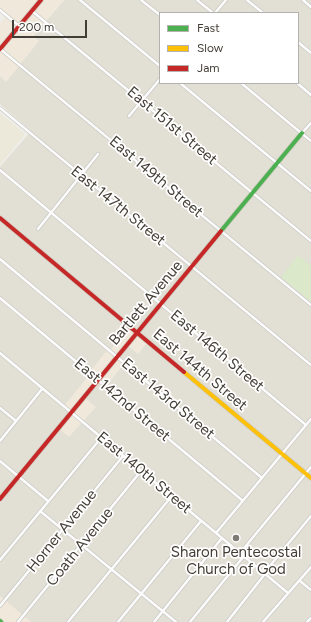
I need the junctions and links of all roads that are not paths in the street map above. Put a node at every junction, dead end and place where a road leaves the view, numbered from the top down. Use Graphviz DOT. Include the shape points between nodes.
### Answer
graph roads {
  1 [pos="40,0"];
  2 [pos="80,0"];
  3 [pos="141,0"];
  4 [pos="197,0"];
  5 [pos="226,0"];
  6 [pos="247,0"];
  7 [pos="303,0"];
  8 [pos="311,7"];
  9 [pos="0,10"];
  10 [pos="32,10"];
  11 [pos="213,12"];
  12 [pos="215,12"];
  13 [pos="262,12"];
  14 [pos="159,14"];
  15 [pos="19,26"];
  16 [pos="299,43"];
  17 [pos="0,49"];
  18 [pos="311,53"];
  19 [pos="159,65"];
  20 [pos="159,81"];
  21 [pos="181,84"];
  22 [pos="242,84"];
  23 [pos="297,84"];
  24 [pos="311,95"];
  25 [pos="142,101"];
  26 [pos="0,108"];
  27 [pos="129,116"];
  28 [pos="311,123"];
  29 [pos="302,133"];
  30 [pos="311,141"];
  31 [pos="98,154"];
  32 [pos="277,163"];
  33 [pos="0,170"];
  34 [pos="82,176"];
  35 [pos="311,191"];
  36 [pos="253,193"];
  37 [pos="52,212"];
  38 [pos="0,218"];
  39 [pos="38,229"];
  40 [pos="221,231"];
  41 [pos="311,241"];
  42 [pos="0,259"];
  43 [pos="192,267"];
  44 [pos="0,298"];
  45 [pos="161,304"];
  46 [pos="311,305"];
  47 [pos="137,333"];
  48 [pos="0,353"];
  49 [pos="117,357"];
  50 [pos="311,365"];
  51 [pos="98,380"];
  52 [pos="42,389"];
  53 [pos="0,408"];
  54 [pos="71,413"];
  55 [pos="311,418"];
  56 [pos="16,421"];
  57 [pos="306,425"];
  58 [pos="101,438"];
  59 [pos="0,441"];
  60 [pos="282,454"];
  61 [pos="123,456"];
  62 [pos="0,461"];
  63 [pos="311,467"];
  64 [pos="141,471"];
  65 [pos="306,473"];
  66 [pos="19,476"];
  67 [pos="262,478"];
  68 [pos="311,478"];
  69 [pos="171,497"];
  70 [pos="0,499"];
  71 [pos="48,501"];
  72 [pos="243,501"];
  73 [pos="40,511"];
  74 [pos="311,516"];
  75 [pos="201,521"];
  76 [pos="63,530"];
  77 [pos="216,533"];
  78 [pos="222,538"];
  79 [pos="81,545"];
  80 [pos="240,553"];
  81 [pos="244,556"];
  82 [pos="0,560"];
  83 [pos="311,567"];
  84 [pos="112,569"];
  85 [pos="265,573"];
  86 [pos="300,580"];
  87 [pos="311,590"];
  88 [pos="288,593"];
  89 [pos="141,594"];
  90 [pos="0,606"];
  91 [pos="163,611"];
  92 [pos="311,618"];
  93 [pos="18,622"];
  94 [pos="68,622"];
  95 [pos="118,622"];
  96 [pos="154,622"];
  97 [pos="176,622"];
  98 [pos="190,622"];
  99 [pos="227,622"];
  100 [pos="263,622"];
  101 [pos="307,622"];
  1 -- 10 [label="street"];
  2 -- 19 [label="street"];
  3 -- 14 [label="street"];
  4 -- 11 [label="street"];
  5 -- 12 [label="street"];
  6 -- 13 [label="street"];
  7 -- 8 [label="street"];
  9 -- 15 [label="street"];
  10 -- 15 [label="street"];
  10 -- 25 [label="street, East 151st Street"];
  15 -- 17 [label="street"];
  16 -- 18 [label="street"];
  17 -- 40 [label="street, East 149th Street"];
  20 -- 25 [label="street"];
  21 -- 32 [label="street"];
  22 -- 29 [label="street"];
  23 -- 24 [label="street"];
  25 -- 27 [label="street"];
  25 -- 36 [label="street, East 151st Street"];
  26 -- 34 [label="street, East 147th Street"];
  28 -- 29 [label="street, Bartlett Avenue"];
  29 -- 30 [label="street"];
  29 -- 32 [label="street, Bartlett Avenue"];
  31 -- 34 [label="street"];
  32 -- 35 [label="street"];
  32 -- 36 [label="street, Bartlett Avenue"];
  33 -- 37 [label="street, East 146th Street"];
  34 -- 37 [label="street"];
  34 -- 43 [label="street, East 147th Street"];
  36 -- 40 [label="street, Bartlett Avenue"];
  36 -- 41 [label="street, East 151st Street"];
  37 -- 39 [label="street"];
  37 -- 45 [label="street, East 146th Street"];
  38 -- 47 [label="street, East 144th Street"];
  40 -- 43 [label="street, Bartlett Avenue"];
  40 -- 46 [label="street, East 149th Street"];
  42 -- 49 [label="street, East 143rd Street"];
  43 -- 45 [label="street, Bartlett Avenue"];
  43 -- 50 [label="street, East 147th Street"];
  44 -- 51 [label="street, East 142nd Street"];
  45 -- 47 [label="street, Bartlett Avenue"];
  45 -- 57 [label="street, East 146th Street"];
  47 -- 49 [label="street, Bartlett Avenue"];
  47 -- 60 [label="street, East 144th Street"];
  48 -- 52 [label="street, East 140th Street"];
  49 -- 51 [label="street, Bartlett Avenue"];
  49 -- 67 [label="street, East 143rd Street"];
  51 -- 54 [label="street, Bartlett Avenue"];
  51 -- 72 [label="street, East 142nd Street"];
  52 -- 54 [label="street, East 140th Street"];
  52 -- 56 [label="street"];
  53 -- 56 [label="street"];
  54 -- 58 [label="street, East 140th Street"];
  54 -- 66 [label="street, Bartlett Avenue"];
  55 -- 57 [label="street"];
  56 -- 59 [label="street"];
  57 -- 60 [label="street"];
  58 -- 61 [label="street, East 140th Street"];
  58 -- 71 [label="street"];
  60 -- 65 [label="street, East 144th Street"];
  60 -- 67 [label="street"];
  61 -- 64 [label="street, East 140th Street"];
  61 -- 76 [label="street, Horner Avenue"];
  62 -- 66 [label="street"];
  63 -- 65 [label="street"];
  64 -- 69 [label="street, East 140th Street"];
  64 -- 79 [label="street, Coath Avenue"];
  65 -- 68 [label="street, East 144th Street"];
  65 -- 80 [label="street"];
  66 -- 70 [label="street, Bartlett Avenue"];
  66 -- 71 [label="street"];
  67 -- 72 [label="street"];
  69 -- 75 [label="street, East 140th Street"];
  69 -- 84 [label="street"];
  71 -- 73 [label="street"];
  72 -- 77 [label="street"];
  73 -- 76 [label="street"];
  73 -- 82 [label="street"];
  74 -- 85 [label="street"];
  75 -- 77 [label="street, East 140th Street"];
  75 -- 89 [label="street"];
  76 -- 79 [label="street"];
  76 -- 90 [label="street, Horner Avenue"];
  77 -- 78 [label="street, East 140th Street"];
  78 -- 80 [label="street, East 140th Street"];
  78 -- 91 [label="street"];
  79 -- 84 [label="street"];
  79 -- 93 [label="street, Coath Avenue"];
  80 -- 81 [label="street, East 140th Street"];
  81 -- 85 [label="street, East 140th Street"];
  81 -- 98 [label="street"];
  83 -- 86 [label="street"];
  84 -- 89 [label="street"];
  84 -- 94 [label="street"];
  85 -- 88 [label="street, East 140th Street"];
  85 -- 99 [label="street"];
  86 -- 87 [label="street"];
  86 -- 88 [label="street"];
  88 -- 100 [label="street"];
  89 -- 91 [label="street"];
  89 -- 95 [label="street"];
  91 -- 96 [label="street"];
  91 -- 97 [label="street"];
  92 -- 101 [label="street"];
}
